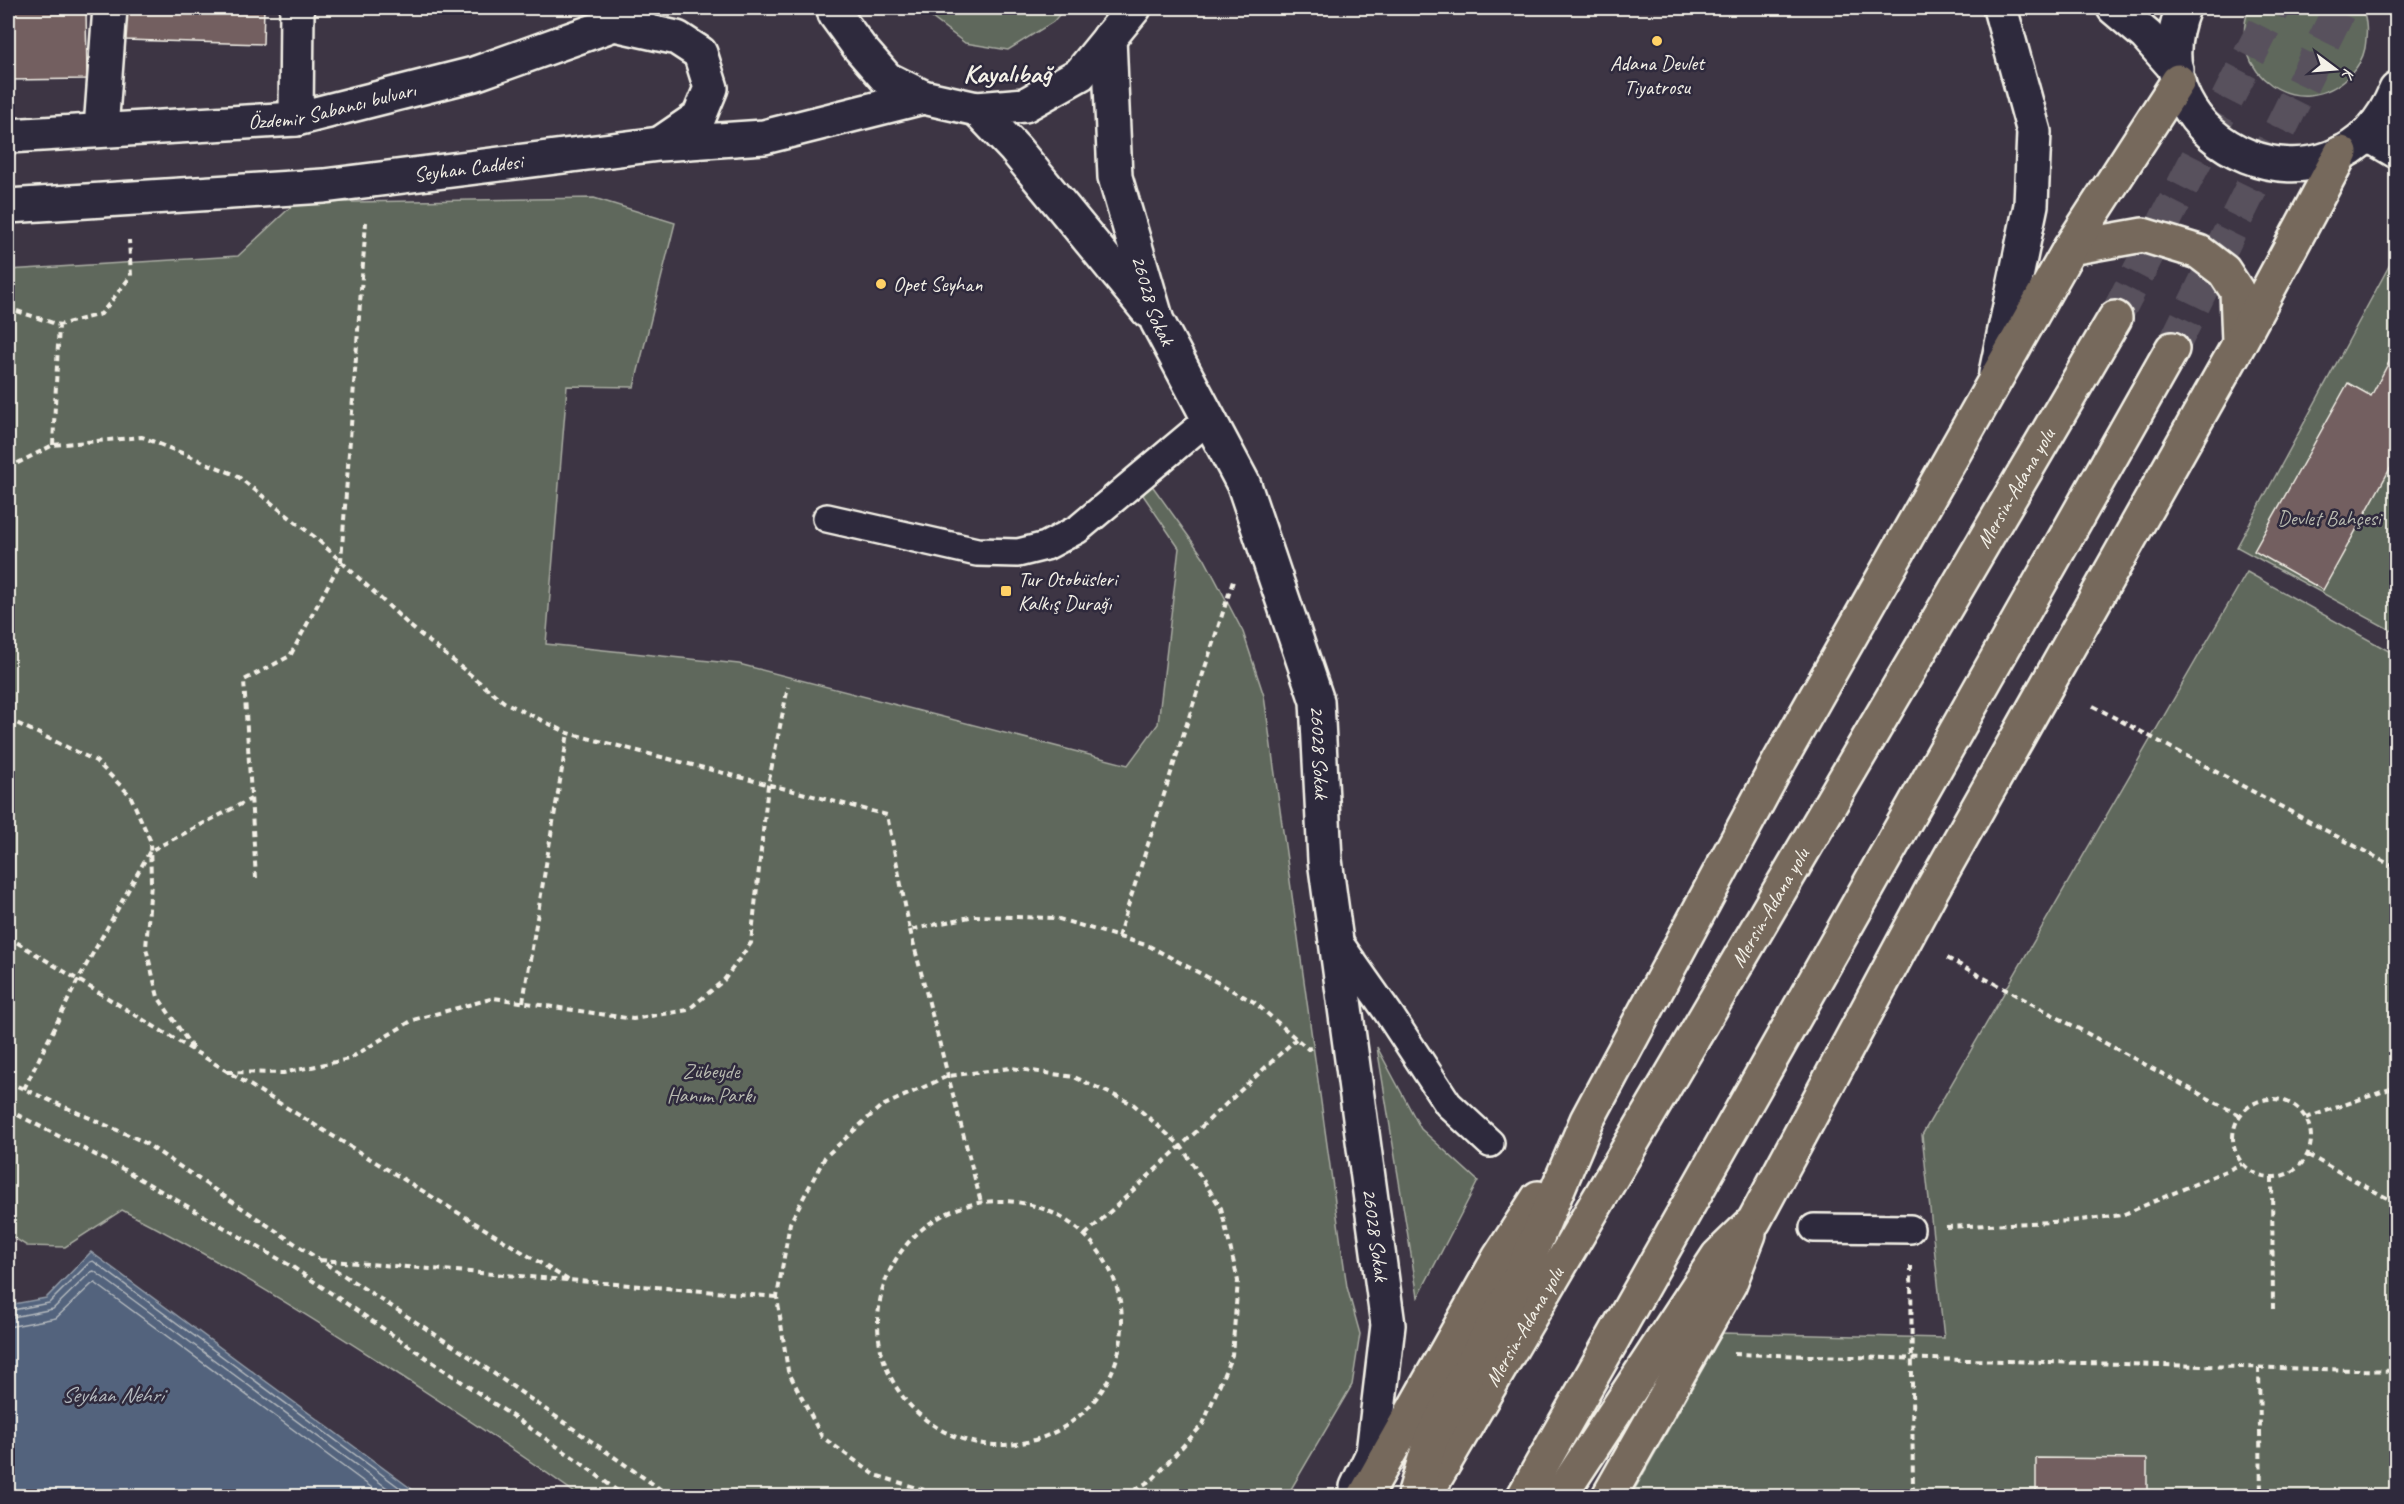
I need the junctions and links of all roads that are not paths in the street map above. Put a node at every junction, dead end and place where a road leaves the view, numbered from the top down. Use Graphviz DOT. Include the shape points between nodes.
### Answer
graph roads {
  1 [pos="110,8"];
  2 [pos="297,8"];
  3 [pos="834,8"];
  4 [pos="1134,8"];
  5 [pos="2000,8"];
  6 [pos="2114,8"];
  7 [pos="2182,8"];
  8 [pos="627,16"];
  9 [pos="1109,38"];
  10 [pos="2177,75"];
  11 [pos="2397,90"];
  12 [pos="923,97"];
  13 [pos="976,110"];
  14 [pos="296,119"];
  15 [pos="101,129"];
  16 [pos="2368,135"];
  17 [pos="8,136"];
  18 [pos="659,144"];
  19 [pos="2397,151"];
  20 [pos="2342,153"];
  21 [pos="8,206"];
  22 [pos="2070,248"];
  23 [pos="2115,318"];
  24 [pos="1157,321"];
  25 [pos="2239,344"];
  26 [pos="2172,349"];
  27 [pos="1995,381"];
  28 [pos="1209,418"];
  29 [pos="827,518"];
  30 [pos="1337,940"];
  31 [pos="1587,1120"];
  32 [pos="1490,1143"];
  33 [pos="1754,1221"];
  34 [pos="1814,1228"];
  35 [pos="1910,1229"];
  36 [pos="1352,1497"];
  37 [pos="1365,1497"];
  38 [pos="1414,1497"];
  39 [pos="1425,1497"];
  40 [pos="1524,1497"];
  41 [pos="1560,1497"];
  42 [pos="1609,1497"];
  1 -- 15 [label="main road"];
  2 -- 14 [label="main road"];
  3 -- 12 [label="main road" via="859,47 887,79"];
  4 -- 9 [label="main road"];
  5 -- 27 [label="main road" via="2034,132 2031,205"];
  6 -- 10 [label="main road" via="2146,35"];
  7 -- 10 [label="main road" via="2174,45"];
  8 -- 14 [label="main road, Özdemir Sabancı bulvarı" via="474,74"];
  8 -- 18 [label="main road" via="700,53 711,88 699,117"];
  9 -- 13 [label="main road" via="1080,74 1024,105"];
  9 -- 24 [label="main road, 26028 Sokak" via="1115,177"];
  10 -- 20 [label="main road" via="2188,105 2202,126 2243,155 2267,164 2293,165 2318,162"];
  10 -- 22 [label="highway"];
  11 -- 16 [label="main road" via="2390,108"];
  12 -- 13 [label="main road"];
  12 -- 18 [label="main road, Seyhan Caddesi" via="764,137"];
  13 -- 24 [label="main road" via="1015,148"];
  14 -- 15 [label="main road, Özdemir Sabancı bulvarı"];
  15 -- 17 [label="main road, Özdemir Sabancı bulvarı"];
  16 -- 19 [label="main road"];
  16 -- 20 [label="main road"];
  18 -- 21 [label="main road, Seyhan Caddesi" via="324,186"];
  20 -- 25 [label="highway"];
  22 -- 25 [label="highway" via="2143,235 2199,252 2224,271 2237,291"];
  22 -- 27 [label="highway"];
  23 -- 39 [label="highway, Mersin-Adana yolu"];
  24 -- 28 [label="main road, 26028 Sokak"];
  25 -- 33 [label="highway" via="1930,893"];
  26 -- 40 [label="highway"];
  27 -- 31 [label="highway" via="1779,762"];
  28 -- 29 [label="lane" via="1078,529 1046,546 1018,553 977,552"];
  28 -- 30 [label="main road, 26028 Sokak" via="1244,485 1317,701 1326,860"];
  30 -- 32 [label="lane" via="1448,1104"];
  30 -- 36 [label="main road, 26028 Sokak" via="1388,1325 1373,1453"];
  31 -- 37 [label="highway" via="1499,1258"];
  31 -- 38 [label="highway" via="1522,1273 1431,1439"];
  33 -- 41 [label="highway" via="1718,1256"];
  33 -- 42 [label="highway" via="1730,1283"];
  34 -- 35 [label="lane"];
}
